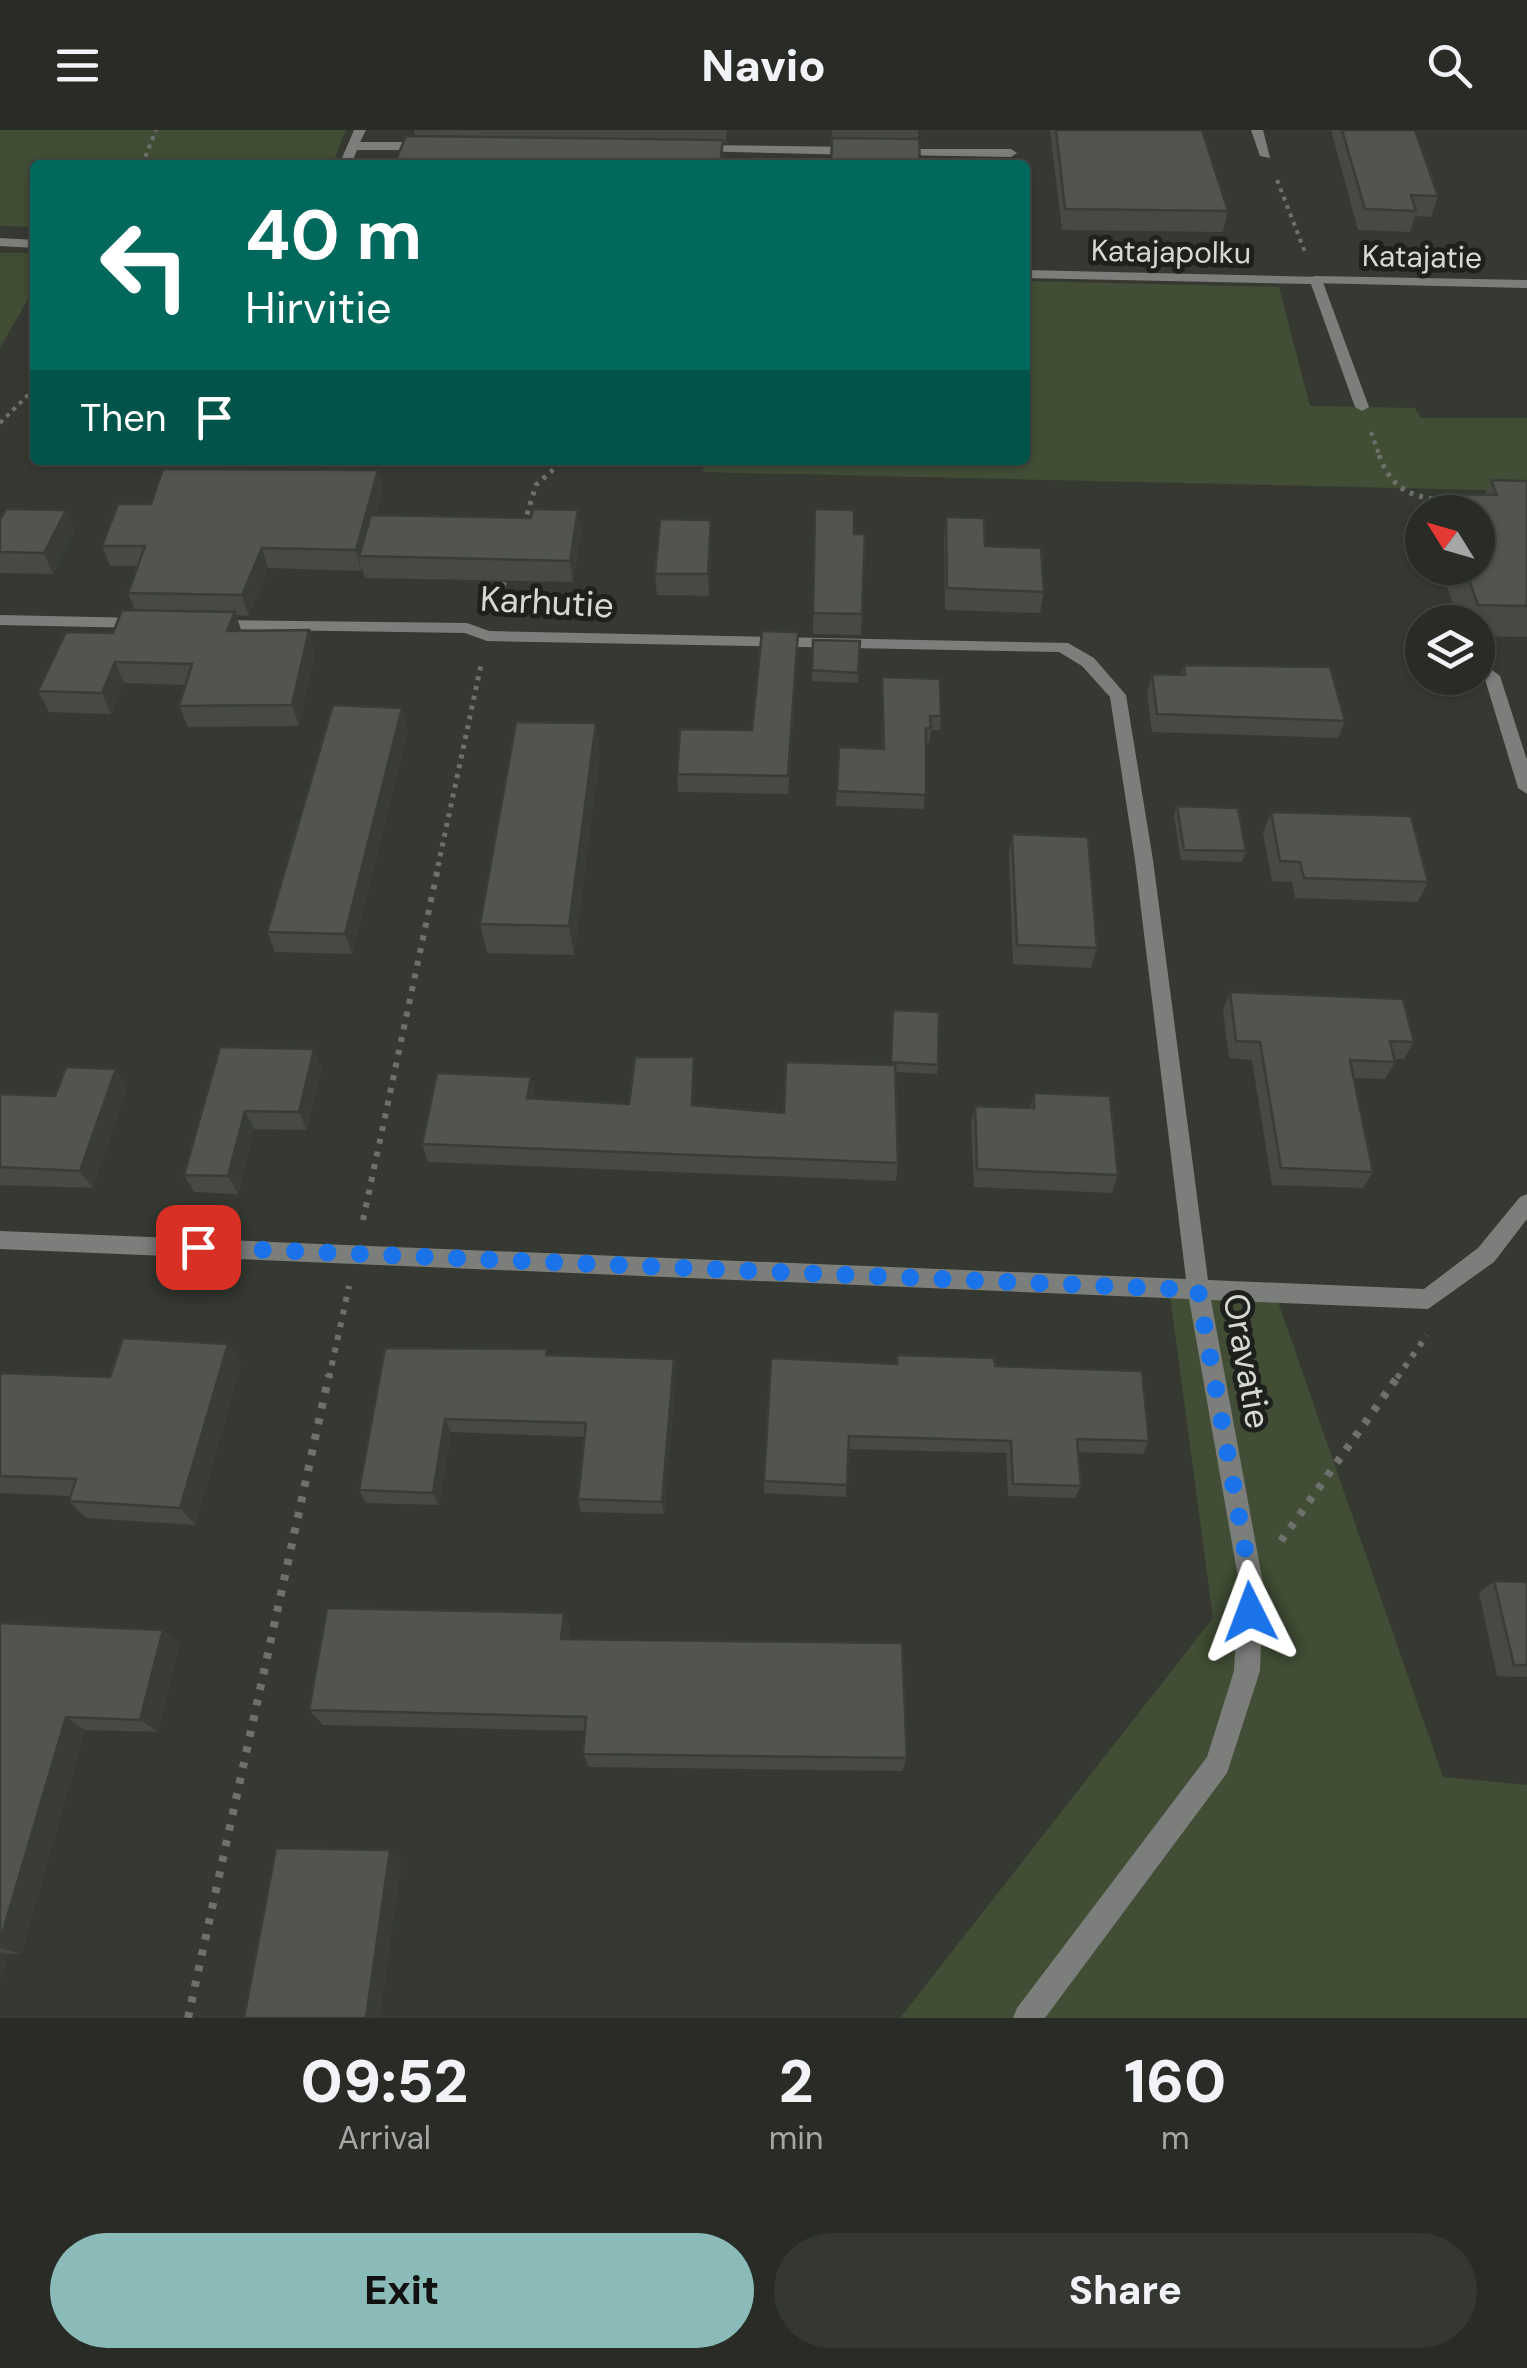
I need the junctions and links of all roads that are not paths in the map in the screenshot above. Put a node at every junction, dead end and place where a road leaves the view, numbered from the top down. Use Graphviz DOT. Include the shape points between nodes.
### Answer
graph roads {
  1 [pos="360,130"];
  2 [pos="1256,130"];
  3 [pos="354,146"];
  4 [pos="433,146"];
  5 [pos="690,149"];
  6 [pos="864,151"];
  7 [pos="882,151"];
  8 [pos="1011,152"];
  9 [pos="1266,156"];
  10 [pos="347,160"];
  11 [pos="0,242"];
  12 [pos="30,244"];
  13 [pos="1030,274"];
  14 [pos="1316,280"];
  15 [pos="1527,284"];
  16 [pos="1362,407"];
  17 [pos="0,620"];
  18 [pos="153,624"];
  19 [pos="192,624"];
  20 [pos="1088,662"];
  21 [pos="1495,686"];
  22 [pos="1527,788"];
  23 [pos="1527,1203"];
  24 [pos="0,1240"];
  25 [pos="1198,1290"];
  26 [pos="1027,2018"];
  1 -- 3 [label="street"];
  2 -- 9 [label="street"];
  3 -- 4 [label="street"];
  3 -- 10 [label="street"];
  5 -- 6 [label="street"];
  7 -- 8 [label="street"];
  11 -- 12 [label="street"];
  13 -- 14 [label="street, Katajapolku"];
  14 -- 15 [label="street, Katajatie"];
  14 -- 16 [label="street"];
  17 -- 18 [label="street"];
  19 -- 20 [label="street, Karhutie" via="1062,648"];
  20 -- 25 [label="street, Oravatie" via="1118,695"];
  21 -- 22 [label="street"];
  23 -- 25 [label="street" via="1486,1254 1428,1299"];
  24 -- 25 [label="street"];
  25 -- 26 [label="street, Oravatie" via="1251,1583 1247,1671 1218,1764"];
}
